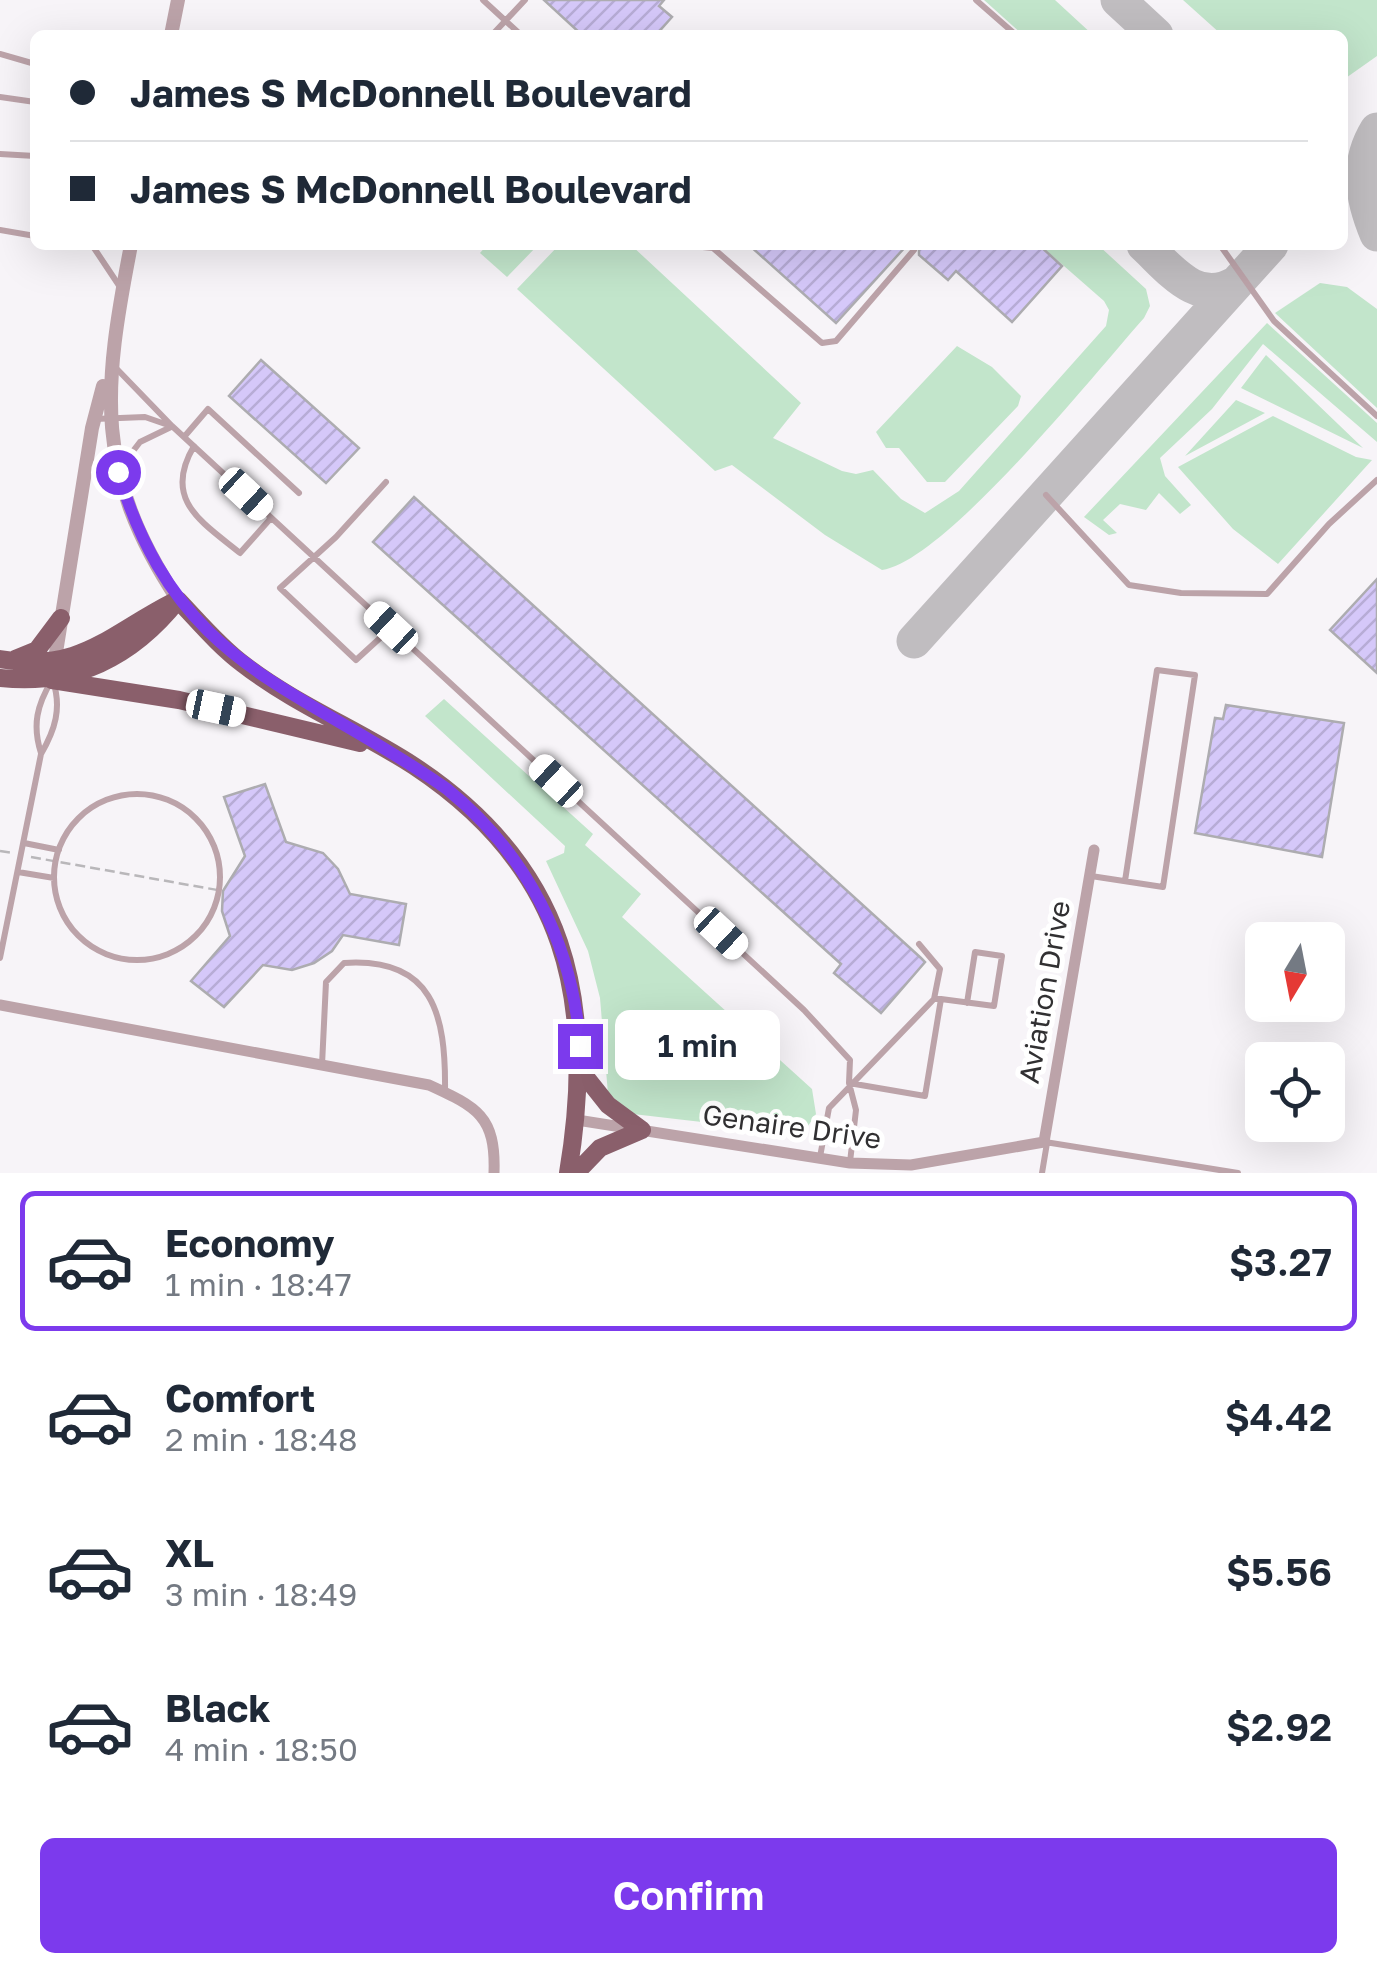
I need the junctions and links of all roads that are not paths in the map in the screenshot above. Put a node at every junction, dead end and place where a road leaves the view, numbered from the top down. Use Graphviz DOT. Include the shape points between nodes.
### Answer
graph roads {
  1 [pos="178,0"];
  2 [pos="483,0"];
  3 [pos="525,0"];
  4 [pos="976,0"];
  5 [pos="506,21"];
  6 [pos="172,30"];
  7 [pos="497,30"];
  8 [pos="516,30"];
  9 [pos="1010,30"];
  10 [pos="0,54"];
  11 [pos="30,63"];
  12 [pos="0,97"];
  13 [pos="30,101"];
  14 [pos="0,154"];
  15 [pos="30,156"];
  16 [pos="0,230"];
  17 [pos="30,235"];
  18 [pos="95,250"];
  19 [pos="130,250"];
  20 [pos="715,250"];
  21 [pos="914,250"];
  22 [pos="1224,250"];
  23 [pos="122,290"];
  24 [pos="112,357"];
  25 [pos="1377,416"];
  26 [pos="101,418"];
  27 [pos="172,426"];
  28 [pos="184,437"];
  29 [pos="194,446"];
  30 [pos="118,472"];
  31 [pos="1377,480"];
  32 [pos="386,482"];
  33 [pos="299,493"];
  34 [pos="1046,494"];
  35 [pos="272,518"];
  36 [pos="313,556"];
  37 [pos="178,600"];
  38 [pos="62,618"];
  39 [pos="391,628"];
  40 [pos="5,660"];
  41 [pos="53,672"];
  42 [pos="0,678"];
  43 [pos="41,754"];
  44 [pos="400,757"];
  45 [pos="24,843"];
  46 [pos="59,850"];
  47 [pos="1094,850"];
  48 [pos="18,872"];
  49 [pos="1090,876"];
  50 [pos="54,878"];
  51 [pos="1125,881"];
  52 [pos="919,944"];
  53 [pos="0,958"];
  54 [pos="938,999"];
  55 [pos="967,1003"];
  56 [pos="0,1005"];
  57 [pos="322,1065"];
  58 [pos="581,1072"];
  59 [pos="849,1084"];
  60 [pos="445,1092"];
  61 [pos="577,1120"];
  62 [pos="642,1130"];
  63 [pos="1045,1142"];
  64 [pos="819,1158"];
  65 [pos="850,1163"];
  66 [pos="1202,1170"];
  67 [pos="494,1173"];
  68 [pos="572,1173"];
  69 [pos="1042,1173"];
  70 [pos="1238,1173"];
  1 -- 6 [label="street"];
  2 -- 5 [label="lane"];
  3 -- 5 [label="lane"];
  4 -- 9 [label="lane"];
  5 -- 7 [label="lane"];
  5 -- 8 [label="lane"];
  10 -- 11 [label="lane"];
  12 -- 13 [label="lane"];
  14 -- 15 [label="lane"];
  16 -- 17 [label="lane"];
  18 -- 23 [label="lane"];
  19 -- 23 [label="street"];
  20 -- 21 [label="lane" via="822,343 836,341"];
  22 -- 25 [label="lane" via="1274,320"];
  23 -- 24 [label="street"];
  24 -- 26 [label="street"];
  24 -- 27 [label="lane"];
  26 -- 27 [label="lane" via="146,417"];
  26 -- 30 [label="street"];
  26 -- 38 [label="street"];
  27 -- 28 [label="lane"];
  27 -- 30 [label="lane" via="140,442"];
  28 -- 29 [label="lane"];
  28 -- 33 [label="lane" via="208,408"];
  29 -- 35 [label="lane"];
  29 -- 35 [label="lane" via="181,468 191,513 240,553"];
  30 -- 37 [label="street" via="146,547"];
  31 -- 34 [label="lane" via="1267,594 1180,594 1129,585"];
  32 -- 36 [label="lane"];
  35 -- 36 [label="lane"];
  36 -- 39 [label="lane"];
  36 -- 39 [label="lane" via="281,591 356,660"];
  37 -- 41 [label="main road" via="129,651 104,664"];
  37 -- 44 [label="main road" via="259,676"];
  38 -- 40 [label="main road" via="37,650"];
  38 -- 41 [label="street"];
  39 -- 59 [label="lane" via="841,1046 850,1060"];
  40 -- 41 [label="main road"];
  41 -- 42 [label="main road"];
  41 -- 43 [label="lane" via="59,702"];
  41 -- 43 [label="lane" via="38,702 34,732"];
  41 -- 44 [label="main road" via="329,733"];
  43 -- 45 [label="lane"];
  44 -- 58 [label="main road" via="473,810 540,898 572,986"];
  45 -- 46 [label="lane"];
  45 -- 48 [label="lane"];
  46 -- 50 [label="lane"];
  46 -- 50 [label="lane" via="81,814 104,800 131,793 160,796 206,828 218,853 221,891 200,933 177,950 150,960 122,959 76,934 61,912"];
  47 -- 49 [label="street, Aviation Drive"];
  48 -- 50 [label="lane"];
  48 -- 53 [label="lane"];
  49 -- 51 [label="lane"];
  49 -- 63 [label="street, Aviation Drive"];
  51 -- 51 [label="lane" via="1162,887 1195,675 1158,670"];
  52 -- 54 [label="lane" via="940,969"];
  54 -- 55 [label="lane"];
  54 -- 59 [label="lane"];
  54 -- 59 [label="lane" via="925,1096"];
  55 -- 55 [label="lane" via="975,952 1002,956 994,1006"];
  56 -- 57 [label="street"];
  57 -- 60 [label="street"];
  57 -- 60 [label="lane" via="326,982 344,963 378,960 410,972 426,988 445,1060"];
  58 -- 61 [label="main road"];
  58 -- 62 [label="main road" via="608,1105"];
  59 -- 64 [label="lane" via="829,1108"];
  59 -- 65 [label="lane" via="856,1110"];
  60 -- 67 [label="street" via="471,1104 489,1126"];
  61 -- 62 [label="street, Genaire Drive"];
  61 -- 68 [label="main road"];
  62 -- 64 [label="street, Genaire Drive"];
  62 -- 68 [label="main road" via="600,1148"];
  63 -- 65 [label="street, Genaire Drive" via="911,1165"];
  63 -- 66 [label="lane, Genaire Drive"];
  63 -- 69 [label="lane"];
  64 -- 65 [label="street, Genaire Drive"];
  66 -- 70 [label="lane, Genaire Drive"];
}
